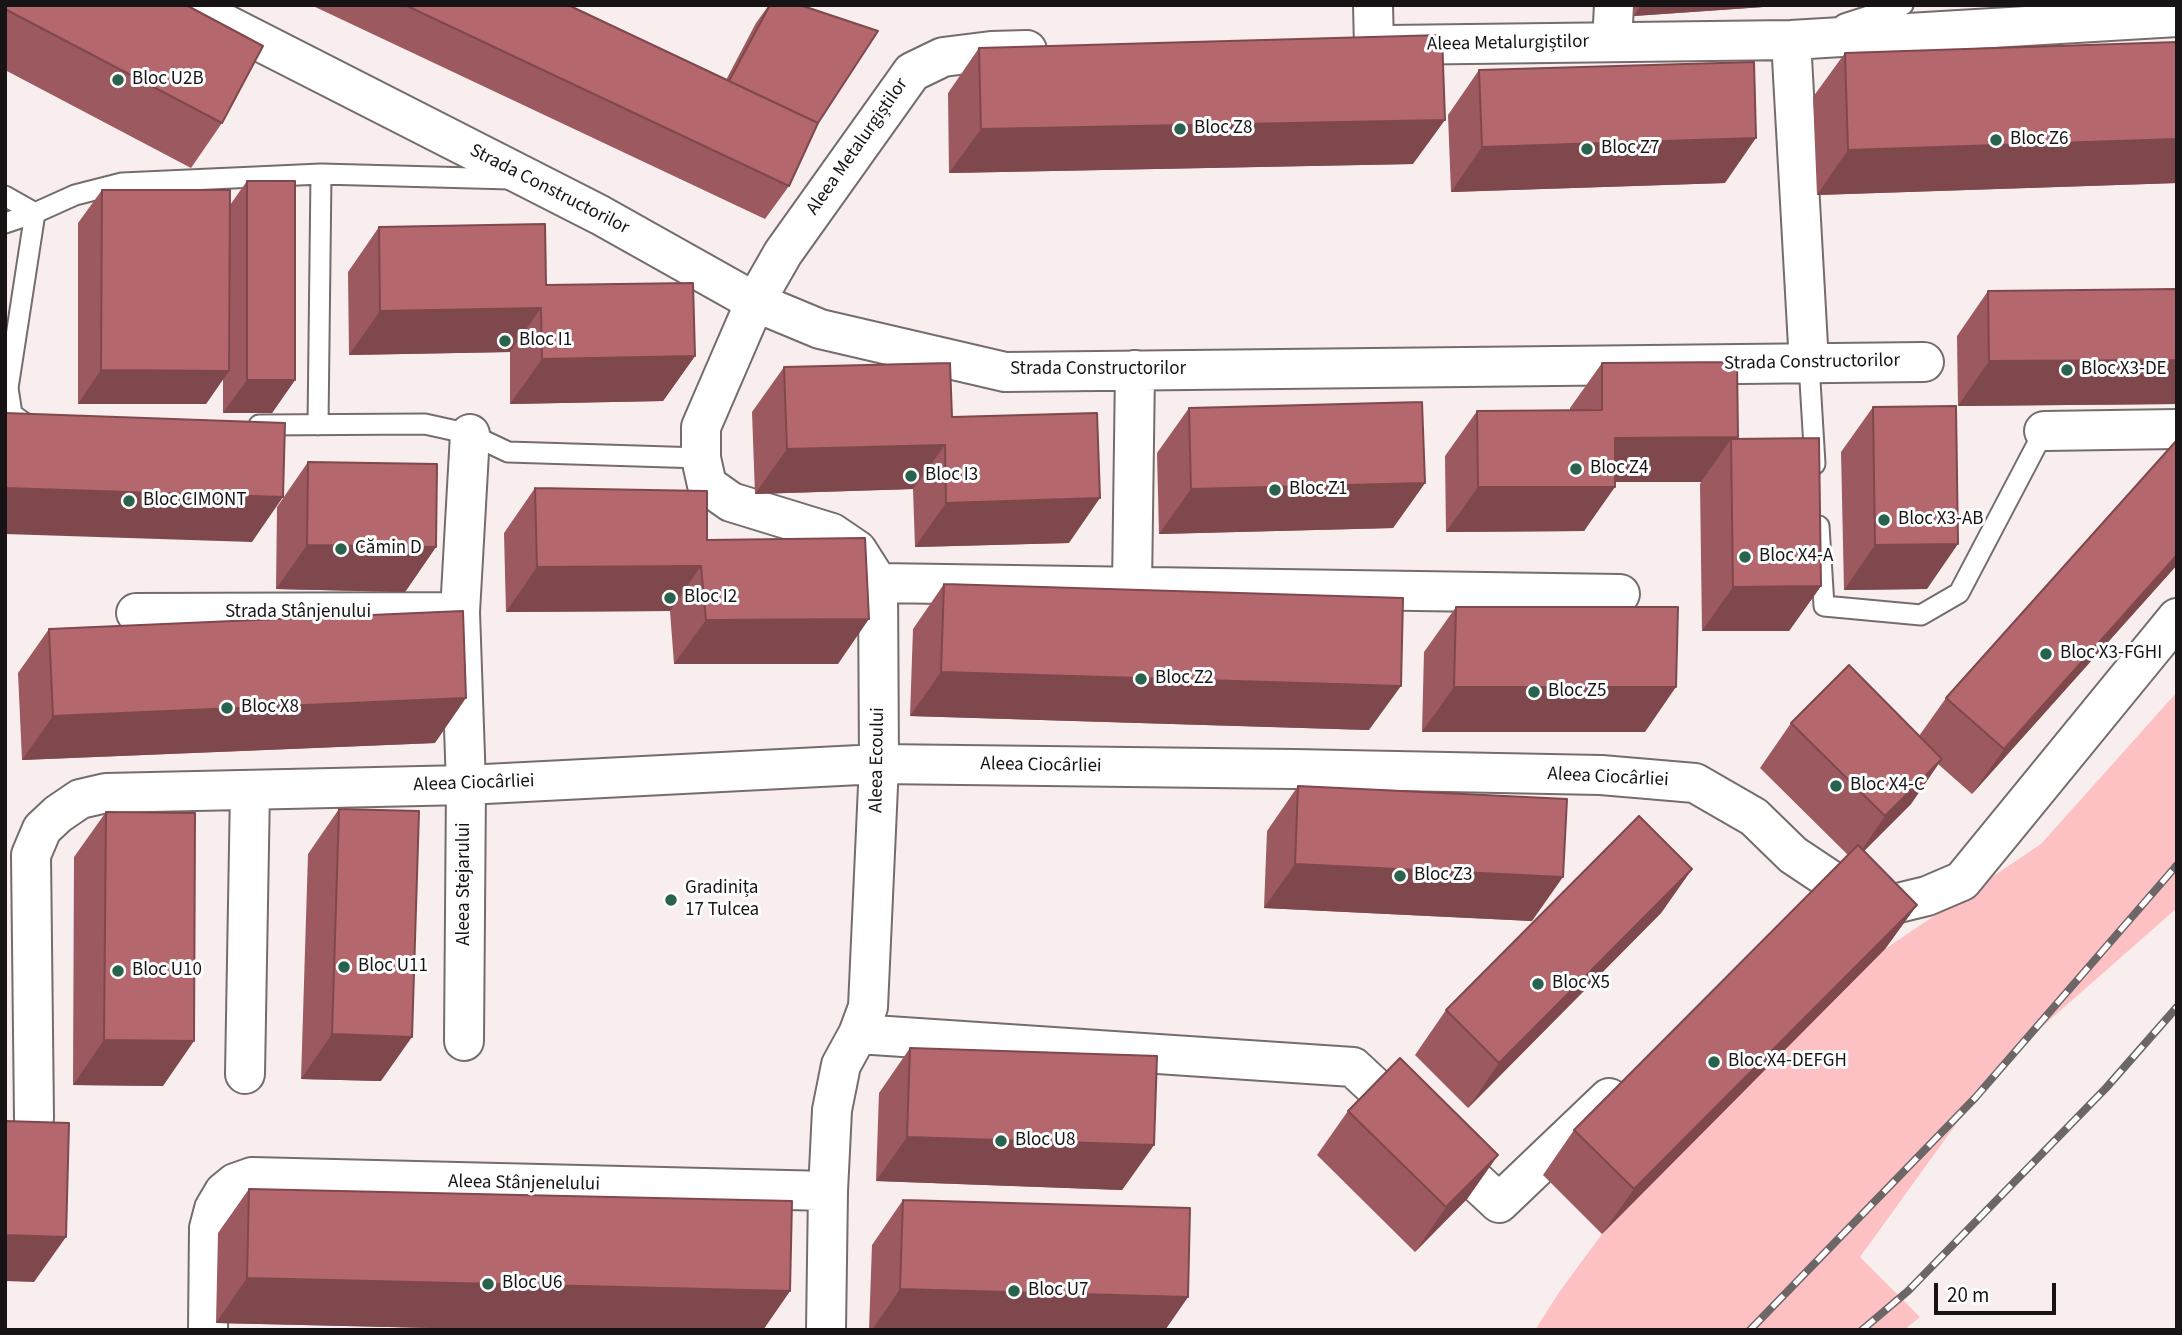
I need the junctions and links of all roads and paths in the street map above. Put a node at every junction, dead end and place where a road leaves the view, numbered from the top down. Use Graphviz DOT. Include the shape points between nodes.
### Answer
graph roads {
  1 [pos="188,5"];
  2 [pos="1373,5"];
  3 [pos="1614,5"];
  4 [pos="1903,5"];
  5 [pos="2177,17"];
  6 [pos="1791,40"];
  7 [pos="1612,43"];
  8 [pos="1059,50"];
  9 [pos="321,174"];
  10 [pos="530,180"];
  11 [pos="5,196"];
  12 [pos="35,213"];
  13 [pos="5,223"];
  14 [pos="755,302"];
  15 [pos="1924,362"];
  16 [pos="1809,364"];
  17 [pos="1135,370"];
  18 [pos="7,388"];
  19 [pos="318,425"];
  20 [pos="236,426"];
  21 [pos="58,428"];
  22 [pos="2177,429"];
  23 [pos="2044,431"];
  24 [pos="470,434"];
  25 [pos="701,458"];
  26 [pos="1816,485"];
  27 [pos="1818,512"];
  28 [pos="878,583"];
  29 [pos="1132,587"];
  30 [pos="1620,594"];
  31 [pos="460,612"];
  32 [pos="136,613"];
  33 [pos="2177,618"];
  34 [pos="879,764"];
  35 [pos="466,785"];
  36 [pos="250,790"];
  37 [pos="858,1034"];
  38 [pos="464,1041"];
  39 [pos="245,1074"];
  40 [pos="1631,1076"];
  41 [pos="34,1118"];
  42 [pos="828,1191"];
  43 [pos="208,1330"];
  44 [pos="826,1330"];
  1 -- 10 [label="street, Strada Constructorilor"];
  2 -- 7 [label="street, Aleea Metalurgiștilor" via="1360,46"];
  3 -- 7 [label="street"];
  4 -- 6 [label="lane"];
  5 -- 6 [label="street, Aleea Metalurgiștilor"];
  6 -- 7 [label="street, Aleea Metalurgiștilor"];
  6 -- 16 [label="street"];
  8 -- 14 [label="street, Aleea Metalurgiștilor" via="943,57 912,72 783,253"];
  9 -- 10 [label="lane"];
  9 -- 12 [label="lane" via="122,183 75,195"];
  9 -- 19 [label="lane"];
  10 -- 14 [label="street, Strada Constructorilor"];
  11 -- 12 [label="lane"];
  12 -- 13 [label="lane"];
  12 -- 18 [label="lane"];
  14 -- 17 [label="street, Strada Constructorilor" via="820,329 1005,372"];
  14 -- 25 [label="street" via="701,427"];
  15 -- 16 [label="street, Strada Constructorilor"];
  16 -- 17 [label="street, Strada Constructorilor"];
  16 -- 26 [label="lane"];
  17 -- 29 [label="street"];
  18 -- 21 [label="lane" via="12,414 31,429"];
  19 -- 20 [label="lane"];
  19 -- 24 [label="lane" via="425,424"];
  22 -- 23 [label="street"];
  23 -- 27 [label="lane" via="1959,593 1921,615 1824,606"];
  24 -- 25 [label="lane" via="508,452"];
  24 -- 31 [label="street, Aleea Stejarului"];
  25 -- 28 [label="street" via="707,485 731,502 832,533 857,550"];
  28 -- 29 [label="street"];
  28 -- 34 [label="street, Aleea Ecoului"];
  29 -- 30 [label="street"];
  31 -- 32 [label="street, Strada Stânjenului"];
  31 -- 35 [label="street, Aleea Stejarului"];
  33 -- 34 [label="street, Aleea Ciocârliei" via="1962,881 1894,904 1820,889 1754,817 1695,783 1601,775"];
  34 -- 35 [label="street, Aleea Ciocârliei"];
  34 -- 37 [label="street, Aleea Ecoului" via="868,1007"];
  35 -- 36 [label="street, Aleea Ciocârliei"];
  35 -- 38 [label="street, Aleea Stejarului"];
  36 -- 39 [label="street"];
  36 -- 41 [label="street, Aleea Ciocârliei" via="106,793 80,799 42,829 31,855"];
  37 -- 40 [label="street" via="1353,1067 1499,1203"];
  37 -- 42 [label="street, Aleea Ecoului" via="841,1065 832,1110"];
  42 -- 43 [label="street, Aleea Stânjenelului" via="252,1177 224,1192 214,1209 209,1228"];
  42 -- 44 [label="street, Aleea Ecoului"];
}
